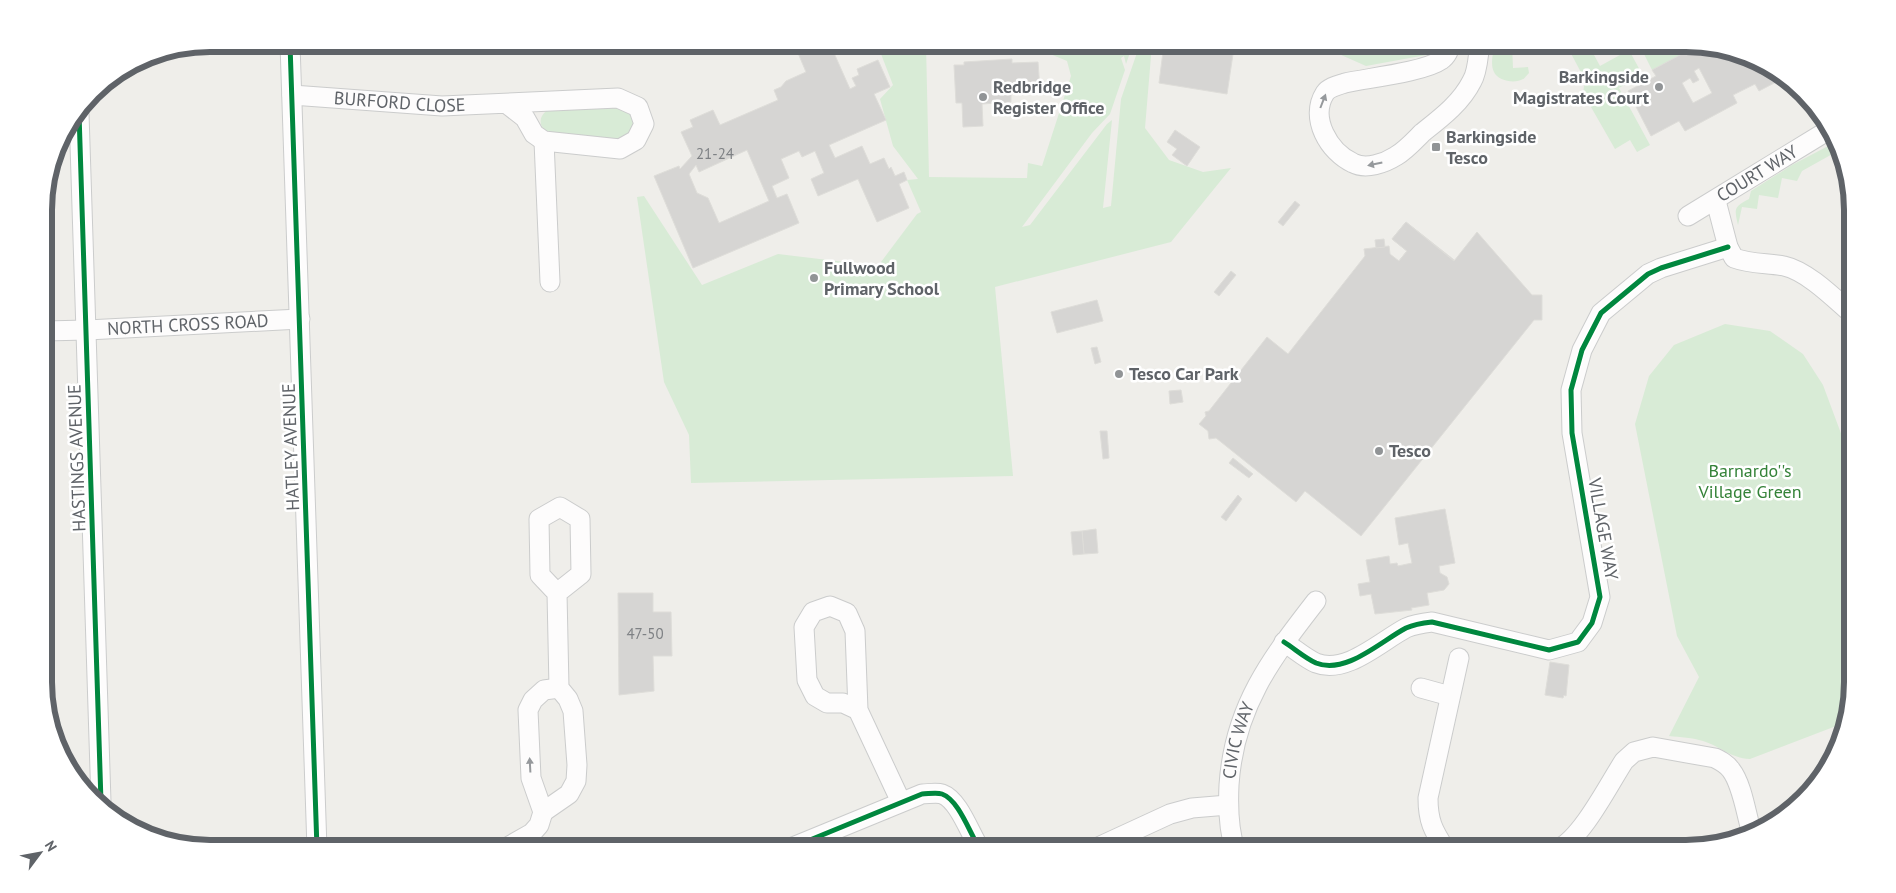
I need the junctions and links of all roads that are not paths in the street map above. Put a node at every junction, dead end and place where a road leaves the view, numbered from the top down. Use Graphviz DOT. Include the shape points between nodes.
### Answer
graph roads {
  1 [pos="1448,52"];
  2 [pos="1479,52"];
  3 [pos="290,53"];
  4 [pos="292,95"];
  5 [pos="507,104"];
  6 [pos="79,123"];
  7 [pos="1823,133"];
  8 [pos="544,141"];
  9 [pos="1716,200"];
  10 [pos="1688,216"];
  11 [pos="1728,247"];
  12 [pos="550,282"];
  13 [pos="1844,307"];
  14 [pos="300,319"];
  15 [pos="87,330"];
  16 [pos="53,331"];
  17 [pos="557,593"];
  18 [pos="1316,601"];
  19 [pos="1284,642"];
  20 [pos="1459,658"];
  21 [pos="560,688"];
  22 [pos="1421,688"];
  23 [pos="1450,696"];
  24 [pos="858,710"];
  25 [pos="101,796"];
  26 [pos="901,802"];
  27 [pos="1228,805"];
  28 [pos="543,812"];
  29 [pos="1750,827"];
  30 [pos="317,840"];
  31 [pos="520,840"];
  32 [pos="810,840"];
  33 [pos="973,840"];
  34 [pos="1114,840"];
  35 [pos="1232,840"];
  36 [pos="1439,840"];
  37 [pos="1570,840"];
  2 -- 1 [label="street, one-way" via="1474,79 1465,94 1396,156 1367,166 1353,164 1330,146 1322,130 1319,111 1326,93 1334,86 1427,66 1441,60"];
  3 -- 4 [label="street, HATLEY AVENUE"];
  4 -- 5 [label="street, BURFORD CLOSE" via="442,106"];
  4 -- 14 [label="street, HATLEY AVENUE"];
  5 -- 8 [label="street" via="525,118 534,134"];
  5 -- 8 [label="street, BURFORD CLOSE" via="618,98 638,107 644,124 636,140 620,149"];
  6 -- 15 [label="street, HASTINGS AVENUE"];
  7 -- 9 [label="street, COURT WAY"];
  8 -- 12 [label="street"];
  9 -- 10 [label="street, COURT WAY"];
  9 -- 11 [label="street"];
  11 -- 13 [label="street" via="1734,258 1746,263 1794,269"];
  11 -- 19 [label="street, VILLAGE WAY" via="1648,274 1601,313 1582,350 1570,390 1572,433 1600,598 1592,624 1578,642 1549,650 1432,622 1406,628 1351,661 1328,666 1318,664"];
  14 -- 15 [label="street, NORTH CROSS ROAD"];
  14 -- 30 [label="street, HATLEY AVENUE"];
  15 -- 16 [label="street, NORTH CROSS ROAD"];
  15 -- 25 [label="street, HASTINGS AVENUE"];
  17 -- 21 [label="street"];
  18 -- 19 [label="street, CIVIC WAY"];
  19 -- 27 [label="street, CIVIC WAY" via="1253,692 1238,732 1230,763"];
  20 -- 23 [label="street"];
  21 -- 28 [label="street" via="572,711 576,781 569,794"];
  28 -- 21 [label="street, one-way" via="531,778 528,710 544,690"];
  22 -- 23 [label="street"];
  23 -- 36 [label="street" via="1428,798 1432,828"];
  24 -- 24 [label="street" via="843,703 827,703 815,696 807,680 804,627 812,612 830,606 846,613 855,631"];
  24 -- 26 [label="street"];
  26 -- 32 [label="street"];
  26 -- 33 [label="street" via="922,794 941,794 958,809"];
  27 -- 34 [label="street" via="1192,808 1170,814"];
  27 -- 35 [label="street, CIVIC WAY"];
  28 -- 31 [label="street" via="539,826"];
  29 -- 37 [label="street" via="1736,780 1724,763 1715,758 1653,747 1634,752 1624,761"];
}
